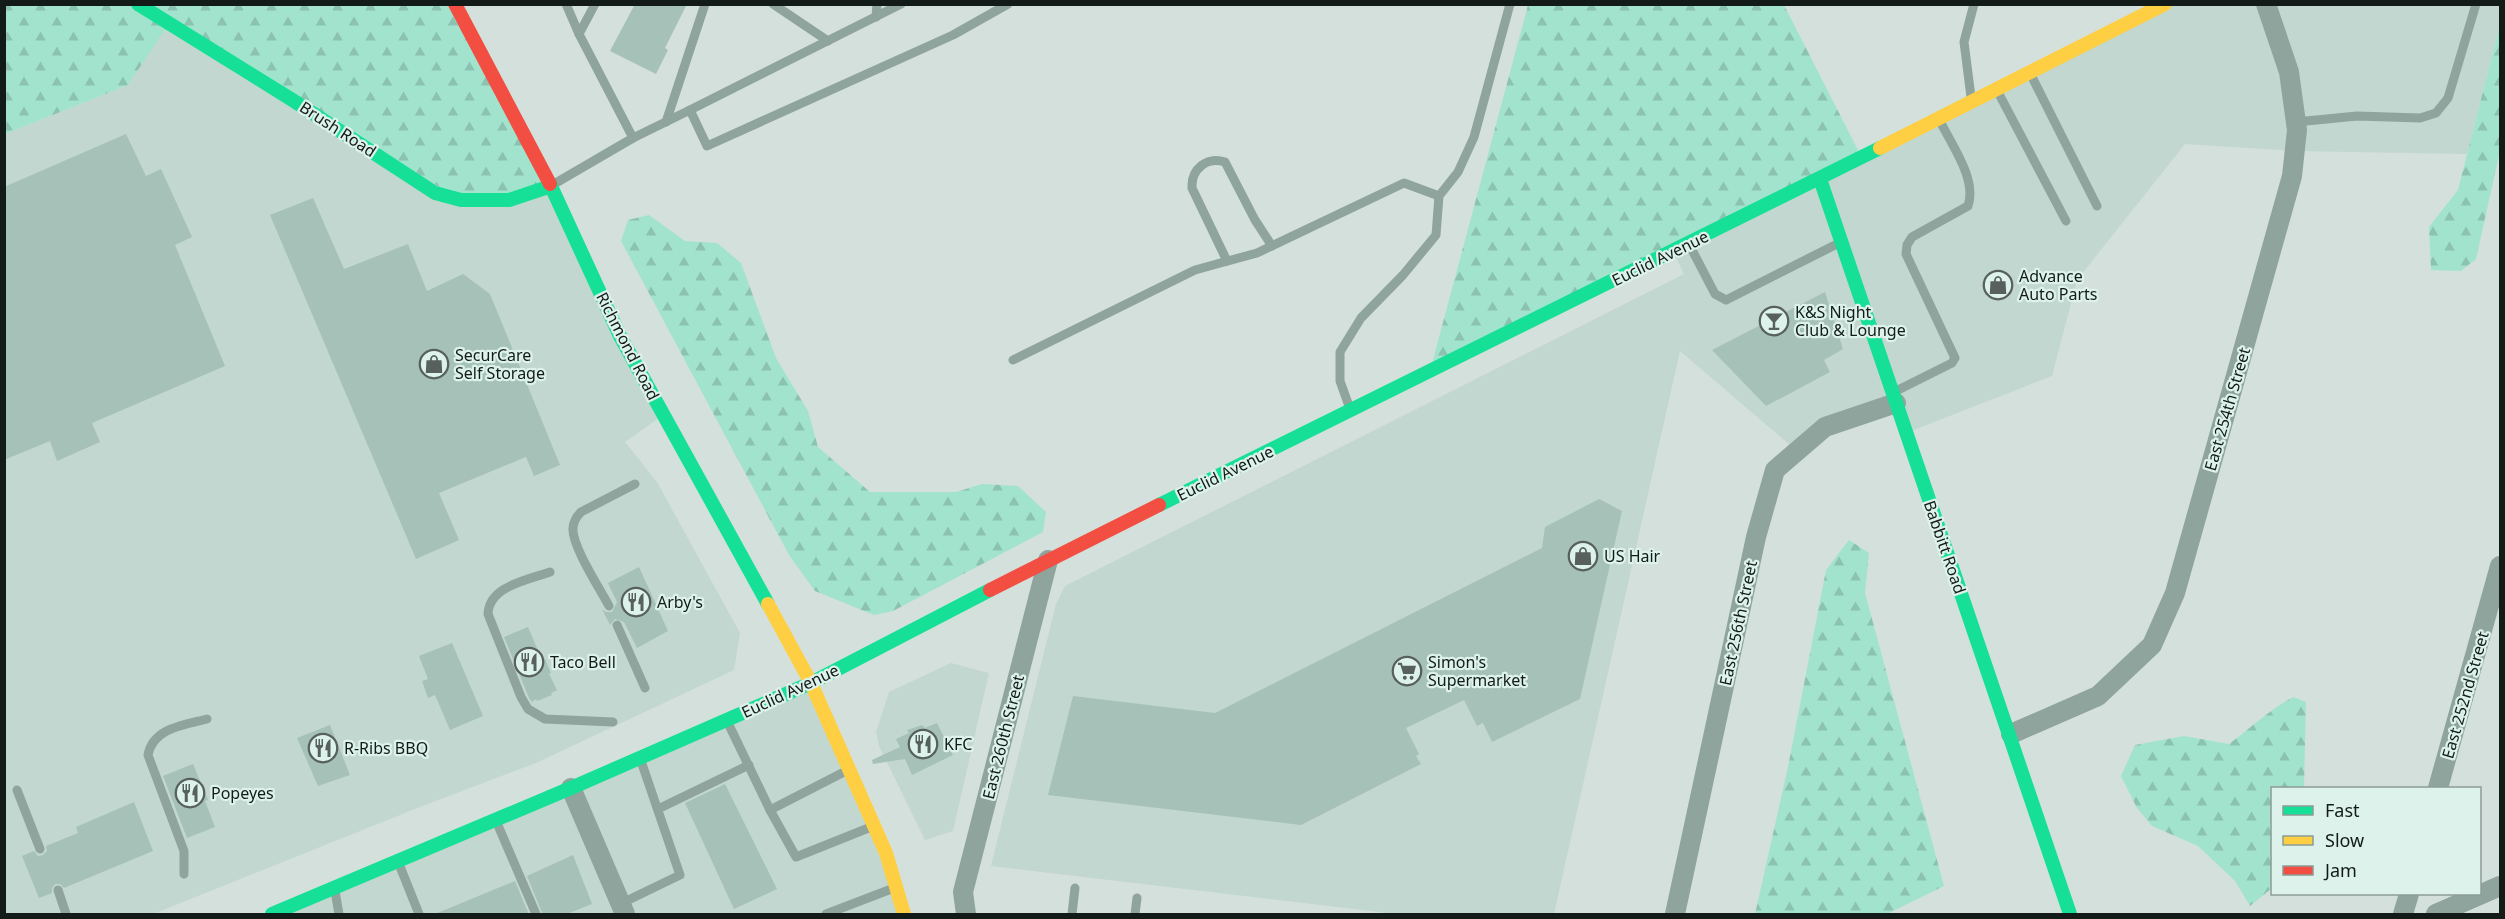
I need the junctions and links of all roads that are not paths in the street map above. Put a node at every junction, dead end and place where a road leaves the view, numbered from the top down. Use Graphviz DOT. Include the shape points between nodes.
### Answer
graph roads {
  1 [pos="138,4"];
  2 [pos="455,4"];
  3 [pos="566,4"];
  4 [pos="595,4"];
  5 [pos="705,4"];
  6 [pos="773,4"];
  7 [pos="877,4"];
  8 [pos="901,4"];
  9 [pos="1008,4"];
  10 [pos="1510,4"];
  11 [pos="1974,4"];
  12 [pos="2165,4"];
  13 [pos="2266,4"];
  14 [pos="2476,4"];
  15 [pos="876,17"];
  16 [pos="579,34"];
  17 [pos="828,41"];
  18 [pos="2030,73"];
  19 [pos="1996,89"];
  20 [pos="1972,102"];
  21 [pos="690,110"];
  22 [pos="1939,119"];
  23 [pos="666,122"];
  24 [pos="2296,122"];
  25 [pos="633,138"];
  26 [pos="1820,179"];
  27 [pos="551,186"];
  28 [pos="1439,196"];
  29 [pos="2097,206"];
  30 [pos="2066,221"];
  31 [pos="1841,242"];
  32 [pos="1689,243"];
  33 [pos="1272,246"];
  34 [pos="1227,261"];
  35 [pos="1013,360"];
  36 [pos="1894,398"];
  37 [pos="1351,411"];
  38 [pos="635,484"];
  39 [pos="1048,560"];
  40 [pos="2500,566"];
  41 [pos="550,572"];
  42 [pos="609,606"];
  43 [pos="617,625"];
  44 [pos="810,683"];
  45 [pos="645,688"];
  46 [pos="207,718"];
  47 [pos="727,720"];
  48 [pos="613,722"];
  49 [pos="2011,734"];
  50 [pos="640,758"];
  51 [pos="749,765"];
  52 [pos="848,770"];
  53 [pos="2439,787"];
  54 [pos="571,788"];
  55 [pos="17,790"];
  56 [pos="658,809"];
  57 [pos="771,810"];
  58 [pos="496,820"];
  59 [pos="873,826"];
  60 [pos="40,849"];
  61 [pos="398,861"];
  62 [pos="184,874"];
  63 [pos="2500,885"];
  64 [pos="896,887"];
  65 [pos="334,888"];
  66 [pos="1075,888"];
  67 [pos="57,891"];
  68 [pos="2481,894"];
  69 [pos="2409,895"];
  70 [pos="2479,895"];
  71 [pos="1137,898"];
  72 [pos="622,909"];
  73 [pos="66,915"];
  74 [pos="272,915"];
  75 [pos="339,915"];
  76 [pos="419,915"];
  77 [pos="536,915"];
  78 [pos="826,915"];
  79 [pos="904,915"];
  80 [pos="966,915"];
  81 [pos="1072,915"];
  82 [pos="1135,915"];
  83 [pos="1675,915"];
  84 [pos="2070,915"];
  85 [pos="2403,915"];
  86 [pos="2436,915"];
  1 -- 27 [label="main road, Brush Road" via="435,193 461,200 509,200"];
  2 -- 27 [label="main road, Richmond Road"];
  3 -- 16 [label="lane"];
  4 -- 16 [label="lane"];
  5 -- 23 [label="lane"];
  6 -- 17 [label="lane"];
  7 -- 15 [label="lane"];
  8 -- 15 [label="lane"];
  9 -- 21 [label="lane" via="953,35 707,146"];
  10 -- 28 [label="lane" via="1474,137 1458,172"];
  11 -- 20 [label="lane" via="1964,42"];
  12 -- 18 [label="main road, Euclid Avenue"];
  13 -- 24 [label="street, East 254th Street" via="2289,72"];
  14 -- 24 [label="lane" via="2448,99 2436,113 2420,118 2357,116"];
  15 -- 17 [label="lane"];
  16 -- 25 [label="lane"];
  17 -- 21 [label="lane"];
  18 -- 19 [label="main road, Euclid Avenue"];
  18 -- 29 [label="lane"];
  19 -- 20 [label="main road, Euclid Avenue"];
  19 -- 30 [label="lane"];
  20 -- 22 [label="main road, Euclid Avenue"];
  21 -- 23 [label="lane"];
  22 -- 26 [label="main road, Euclid Avenue"];
  22 -- 36 [label="lane" via="1972,195 1968,206 1912,237 1906,254 1954,358 1952,363"];
  23 -- 25 [label="lane"];
  24 -- 49 [label="street, East 254th Street" via="2292,176 2175,593 2152,645 2098,696"];
  25 -- 27 [label="lane"];
  26 -- 31 [label="main road, Babbitt Road"];
  26 -- 32 [label="main road, Euclid Avenue"];
  27 -- 44 [label="main road, Richmond Road" via="620,336"];
  28 -- 33 [label="lane" via="1404,183"];
  28 -- 37 [label="lane" via="1436,235 1362,318 1340,352 1340,381"];
  31 -- 32 [label="lane" via="1726,300 1715,294"];
  31 -- 36 [label="main road, Babbitt Road"];
  32 -- 37 [label="main road, Euclid Avenue"];
  33 -- 34 [label="lane"];
  33 -- 34 [label="lane" via="1225,162 1210,161 1198,167 1192,188"];
  34 -- 35 [label="lane" via="1195,270"];
  36 -- 49 [label="main road, Babbitt Road"];
  36 -- 83 [label="street, East 256th Street" via="1825,427 1775,470 1756,537"];
  37 -- 39 [label="main road, Euclid Avenue"];
  38 -- 42 [label="lane" via="581,512 573,527 573,536"];
  39 -- 44 [label="main road, Euclid Avenue"];
  39 -- 80 [label="street, East 260th Street" via="963,892"];
  40 -- 53 [label="street, East 252nd Street"];
  41 -- 48 [label="lane" via="502,590 488,606 521,697 528,709 545,719"];
  43 -- 45 [label="lane"];
  44 -- 47 [label="main road, Euclid Avenue"];
  44 -- 52 [label="main road"];
  46 -- 62 [label="lane" via="164,732 153,739 148,755 184,851"];
  47 -- 50 [label="main road, Euclid Avenue"];
  47 -- 51 [label="lane"];
  49 -- 84 [label="main road, Babbitt Road"];
  50 -- 54 [label="main road, Euclid Avenue"];
  50 -- 56 [label="lane"];
  51 -- 56 [label="lane"];
  51 -- 57 [label="lane"];
  52 -- 57 [label="lane"];
  52 -- 59 [label="main road"];
  54 -- 58 [label="main road, Euclid Avenue"];
  54 -- 72 [label="street"];
  55 -- 60 [label="lane"];
  56 -- 72 [label="lane" via="680,875"];
  57 -- 59 [label="lane" via="796,857"];
  58 -- 61 [label="main road, Euclid Avenue"];
  58 -- 77 [label="lane"];
  59 -- 64 [label="main road"];
  61 -- 65 [label="main road, Euclid Avenue"];
  61 -- 76 [label="lane"];
  63 -- 68 [label="street"];
  64 -- 78 [label="lane"];
  64 -- 79 [label="main road"];
  65 -- 74 [label="main road, Euclid Avenue"];
  65 -- 75 [label="lane"];
  66 -- 81 [label="lane"];
  67 -- 73 [label="lane"];
  69 -- 85 [label="street"];
  70 -- 86 [label="street"];
  71 -- 82 [label="lane"];
}
